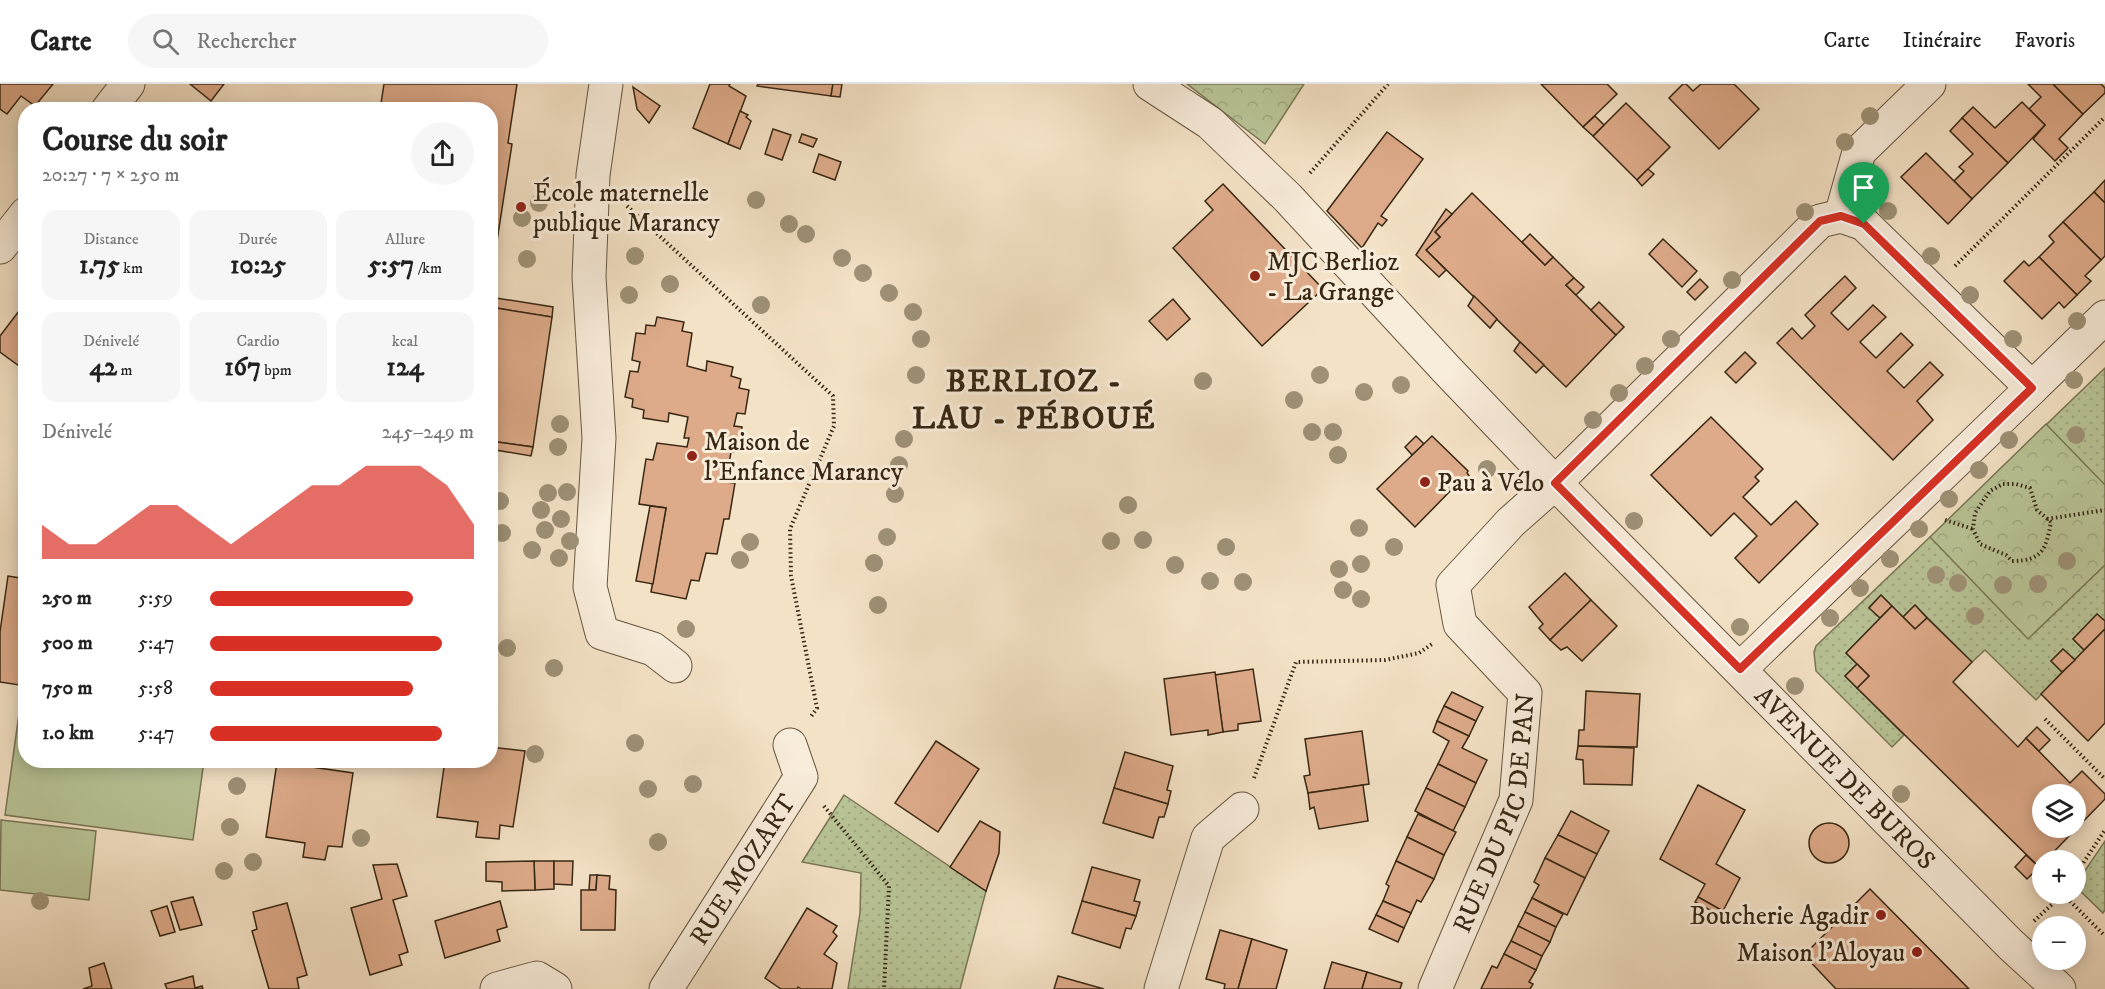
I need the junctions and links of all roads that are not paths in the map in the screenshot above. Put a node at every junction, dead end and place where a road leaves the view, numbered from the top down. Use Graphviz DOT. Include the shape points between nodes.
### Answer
graph roads {
  1 [pos="128,84"];
  2 [pos="606,84"];
  3 [pos="1150,84"];
  4 [pos="1929,84"];
  5 [pos="114,102"];
  6 [pos="1841,216"];
  7 [pos="18,224"];
  8 [pos="0,247"];
  9 [pos="2105,317"];
  10 [pos="2032,388"];
  11 [pos="1555,483"];
  12 [pos="675,666"];
  13 [pos="1740,669"];
  14 [pos="790,745"];
  15 [pos="1242,809"];
  16 [pos="497,989"];
  17 [pos="555,989"];
  18 [pos="666,989"];
  19 [pos="1161,989"];
  20 [pos="1435,989"];
  21 [pos="2059,989"];
  1 -- 5 [label="street"];
  2 -- 12 [label="street" via="593,175 590,277 599,438 590,586 602,633 653,649"];
  3 -- 11 [label="street, AVENUE DE BUROS" via="1210,123 1288,198"];
  4 -- 6 [label="street" via="1859,152"];
  6 -- 10 [label="street" via="1864,224"];
  6 -- 11 [label="street" via="1820,221"];
  7 -- 8 [label="street"];
  9 -- 10 [label="street"];
  10 -- 13 [label="street"];
  11 -- 13 [label="street, AVENUE DE BUROS"];
  11 -- 20 [label="street, RUE DU PIC DE PAN" via="1511,522 1453,585 1460,624 1525,693 1516,800"];
  13 -- 21 [label="street, AVENUE DE BUROS"];
  14 -- 18 [label="street, RUE MOZART" via="801,777"];
  15 -- 19 [label="street" via="1209,838"];
  16 -- 17 [label="street" via="537,978"];
}
